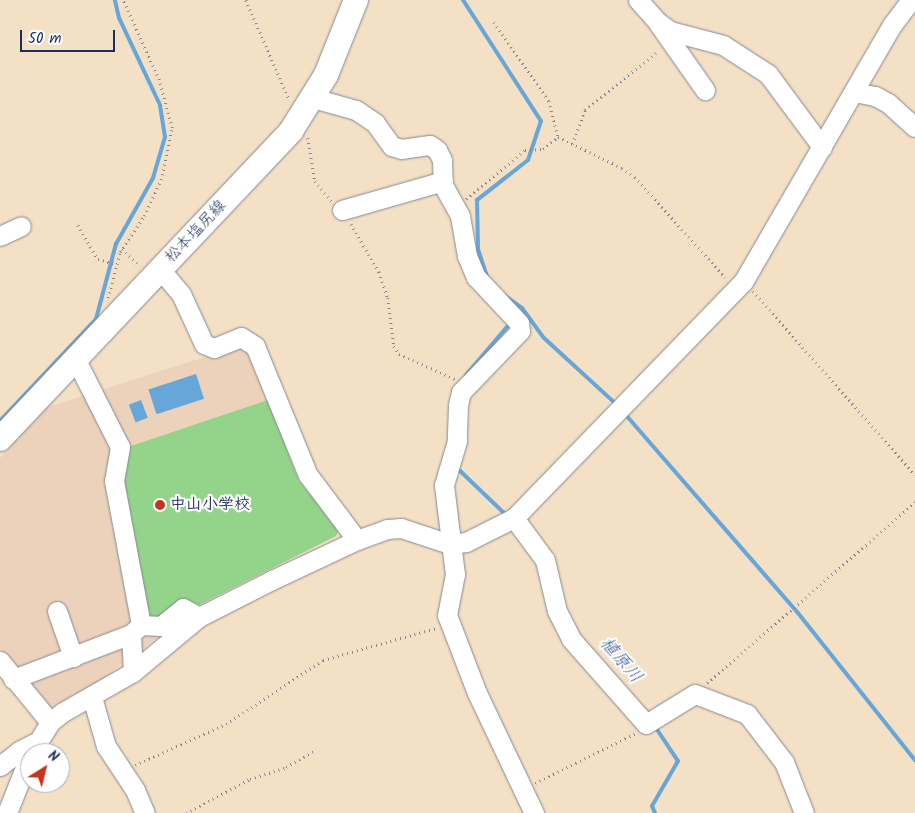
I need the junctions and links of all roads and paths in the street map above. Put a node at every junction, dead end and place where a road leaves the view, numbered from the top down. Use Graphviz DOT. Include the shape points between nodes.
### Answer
graph roads {
  1 [pos="123,0"];
  2 [pos="246,0"];
  3 [pos="356,0"];
  4 [pos="638,0"];
  5 [pos="911,0"];
  6 [pos="494,22"];
  7 [pos="657,22"];
  8 [pos="669,42"];
  9 [pos="705,90"];
  10 [pos="854,92"];
  11 [pos="304,112"];
  12 [pos="915,127"];
  13 [pos="558,137"];
  14 [pos="572,144"];
  15 [pos="822,147"];
  16 [pos="443,181"];
  17 [pos="456,208"];
  18 [pos="342,210"];
  19 [pos="78,225"];
  20 [pos="21,226"];
  21 [pos="0,236"];
  22 [pos="122,249"];
  23 [pos="116,264"];
  24 [pos="156,272"];
  25 [pos="724,282"];
  26 [pos="743,282"];
  27 [pos="105,326"];
  28 [pos="75,358"];
  29 [pos="464,388"];
  30 [pos="0,439"];
  31 [pos="915,475"];
  32 [pos="915,502"];
  33 [pos="514,518"];
  34 [pos="357,540"];
  35 [pos="450,544"];
  36 [pos="57,611"];
  37 [pos="199,617"];
  38 [pos="449,625"];
  39 [pos="136,630"];
  40 [pos="73,657"];
  41 [pos="0,661"];
  42 [pos="133,672"];
  43 [pos="13,679"];
  44 [pos="695,694"];
  45 [pos="92,697"];
  46 [pos="50,722"];
  47 [pos="646,724"];
  48 [pos="37,743"];
  49 [pos="20,751"];
  50 [pos="314,751"];
  51 [pos="0,766"];
  52 [pos="122,770"];
  53 [pos="20,781"];
  54 [pos="523,789"];
  55 [pos="7,813"];
  56 [pos="145,813"];
  57 [pos="186,813"];
  58 [pos="534,813"];
  59 [pos="804,813"];
  1 -- 22 [label="path" via="158,80 172,128 161,180 144,216"];
  2 -- 11 [label="path" via="271,50 285,96"];
  3 -- 11 [label="main road, 松本塩尻線" via="326,75"];
  4 -- 7 [label="street"];
  5 -- 10 [label="street"];
  6 -- 13 [label="path" via="549,101"];
  7 -- 8 [label="street"];
  7 -- 15 [label="street" via="670,31 723,45 768,74"];
  8 -- 9 [label="street"];
  8 -- 14 [label="path" via="585,110"];
  10 -- 12 [label="street" via="875,96 888,103"];
  10 -- 15 [label="street"];
  11 -- 16 [label="street" via="356,110 375,123 392,146 401,149 430,145 442,160"];
  11 -- 18 [label="path" via="315,181"];
  11 -- 24 [label="main road, 松本塩尻線" via="264,162"];
  13 -- 14 [label="path"];
  13 -- 17 [label="path" via="544,148 525,150"];
  14 -- 25 [label="path" via="634,177 726,275"];
  15 -- 26 [label="street"];
  16 -- 17 [label="street"];
  16 -- 18 [label="street"];
  17 -- 29 [label="street" via="467,256 476,276 519,323 520,331"];
  18 -- 29 [label="path" via="379,272 388,298 394,346 399,354 449,374"];
  19 -- 23 [label="path" via="98,258"];
  20 -- 21 [label="street"];
  22 -- 23 [label="path"];
  22 -- 24 [label="path"];
  23 -- 27 [label="path"];
  24 -- 27 [label="main road, 松本塩尻線"];
  24 -- 34 [label="street" via="180,294 204,344 214,348 240,338 255,346 308,475"];
  26 -- 31 [label="path" via="771,308"];
  26 -- 33 [label="street"];
  27 -- 28 [label="main road, 松本塩尻線"];
  28 -- 30 [label="main road, 松本塩尻線"];
  28 -- 39 [label="street" via="120,447 114,481"];
  29 -- 35 [label="street" via="458,405 458,441 444,485"];
  32 -- 44 [label="path"];
  33 -- 35 [label="street" via="466,542"];
  33 -- 47 [label="street" via="546,560 557,611 571,639"];
  34 -- 35 [label="street" via="401,528"];
  34 -- 37 [label="street"];
  35 -- 38 [label="street" via="455,574 447,615"];
  36 -- 40 [label="street"];
  37 -- 39 [label="street" via="183,608 161,626"];
  37 -- 42 [label="street"];
  38 -- 52 [label="path" via="323,660 226,724"];
  38 -- 54 [label="street"];
  39 -- 40 [label="street"];
  39 -- 42 [label="street"];
  40 -- 43 [label="street"];
  41 -- 43 [label="street"];
  42 -- 45 [label="street"];
  43 -- 46 [label="street"];
  44 -- 47 [label="street"];
  44 -- 59 [label="street" via="747,714 759,727 784,762"];
  45 -- 46 [label="street"];
  45 -- 52 [label="street" via="106,746"];
  46 -- 48 [label="street"];
  47 -- 54 [label="path" via="636,733"];
  49 -- 51 [label="street"];
  50 -- 57 [label="path" via="286,767 250,779"];
  52 -- 56 [label="street"];
  53 -- 55 [label="street"];
  54 -- 58 [label="street"];
}
